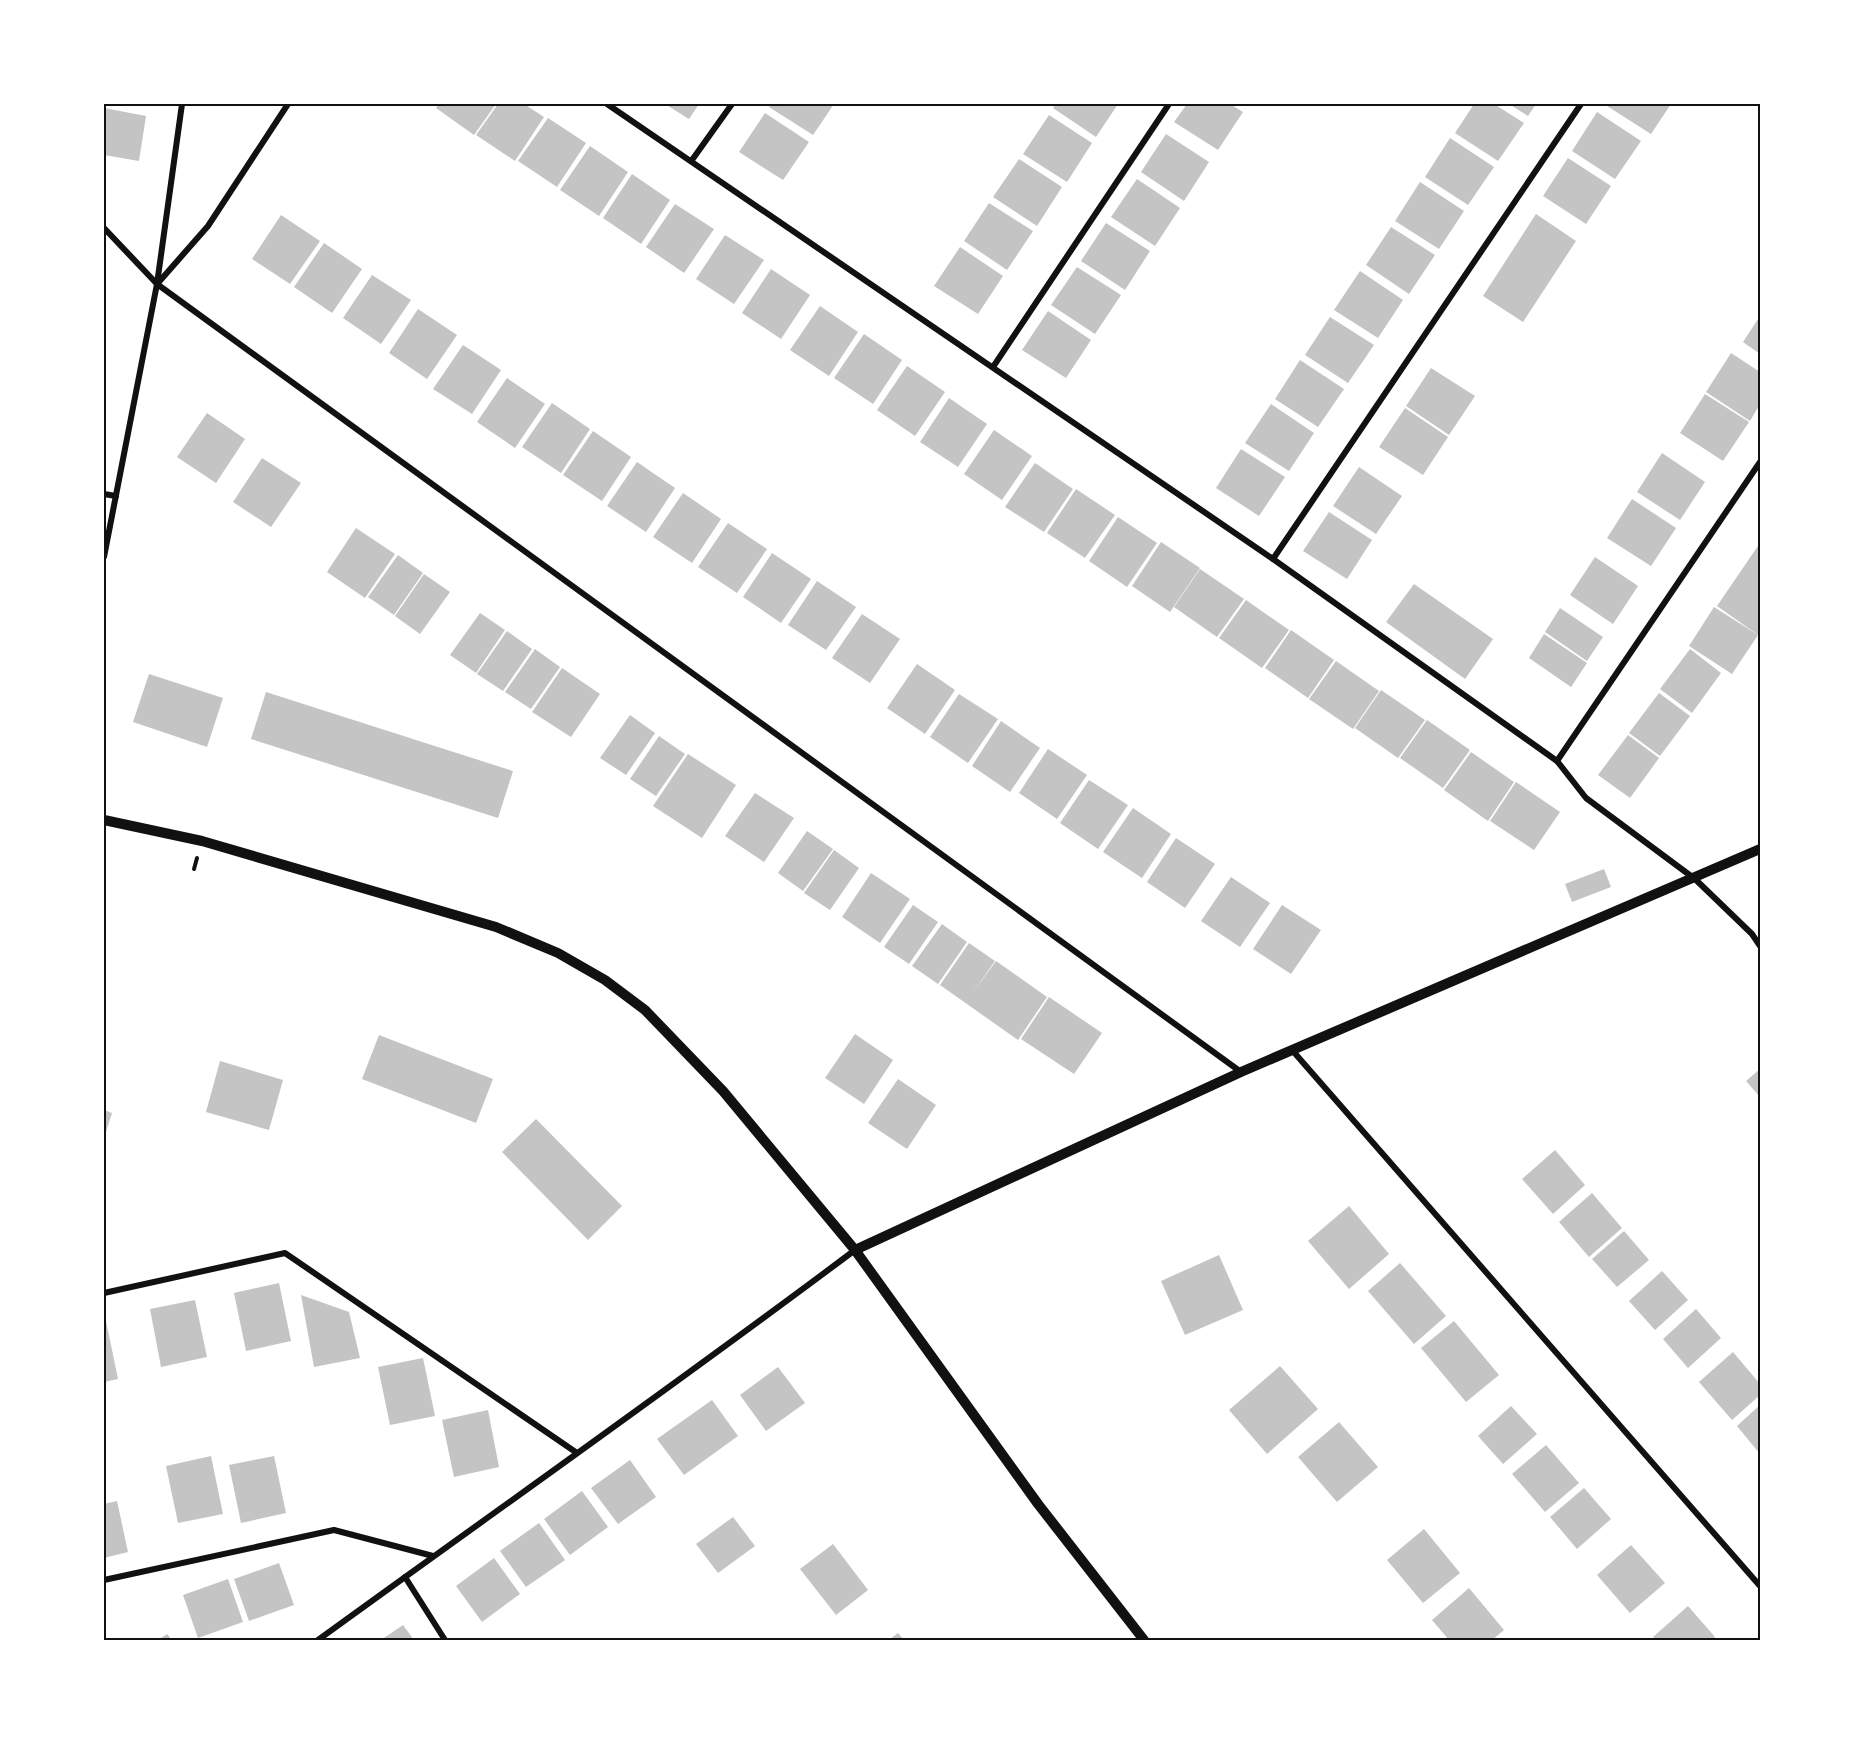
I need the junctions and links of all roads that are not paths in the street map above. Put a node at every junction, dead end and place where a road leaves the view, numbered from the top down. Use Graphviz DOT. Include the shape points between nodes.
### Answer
graph roads {
  1 [pos="182,104"];
  2 [pos="288,104"];
  3 [pos="607,104"];
  4 [pos="732,104"];
  5 [pos="1169,104"];
  6 [pos="1581,104"];
  7 [pos="692,160"];
  8 [pos="104,228"];
  9 [pos="158,284"];
  10 [pos="993,367"];
  11 [pos="1761,462"];
  12 [pos="104,494"];
  13 [pos="116,496"];
  14 [pos="104,557"];
  15 [pos="1274,559"];
  16 [pos="1557,761"];
  17 [pos="104,820"];
  18 [pos="1761,849"];
  19 [pos="1695,879"];
  20 [pos="1761,946"];
  21 [pos="1292,1050"];
  22 [pos="1241,1072"];
  23 [pos="855,1250"];
  24 [pos="104,1293"];
  25 [pos="577,1453"];
  26 [pos="433,1556"];
  27 [pos="405,1577"];
  28 [pos="104,1580"];
  29 [pos="1761,1586"];
  30 [pos="318,1641"];
  31 [pos="445,1641"];
  32 [pos="1144,1641"];
  1 -- 9 [label="street"];
  2 -- 9 [label="street" via="208,226"];
  3 -- 7 [label="street"];
  4 -- 7 [label="street"];
  5 -- 10 [label="street"];
  6 -- 15 [label="street"];
  7 -- 10 [label="street"];
  8 -- 9 [label="street"];
  9 -- 13 [label="street"];
  9 -- 22 [label="street"];
  10 -- 15 [label="street"];
  11 -- 16 [label="street"];
  12 -- 13 [label="street"];
  13 -- 14 [label="street"];
  15 -- 16 [label="street"];
  16 -- 19 [label="street" via="1586,798"];
  17 -- 23 [label="street" via="202,841 428,906 496,927 558,953 605,980 645,1010 723,1090"];
  18 -- 19 [label="street"];
  19 -- 20 [label="street"];
  19 -- 21 [label="street"];
  21 -- 22 [label="street"];
  21 -- 29 [label="street"];
  22 -- 23 [label="street"];
  23 -- 25 [label="street"];
  23 -- 32 [label="street" via="1038,1504"];
  24 -- 25 [label="street" via="285,1253"];
  25 -- 26 [label="street"];
  26 -- 27 [label="street"];
  26 -- 28 [label="street" via="334,1530"];
  27 -- 30 [label="street"];
  27 -- 31 [label="street"];
}
